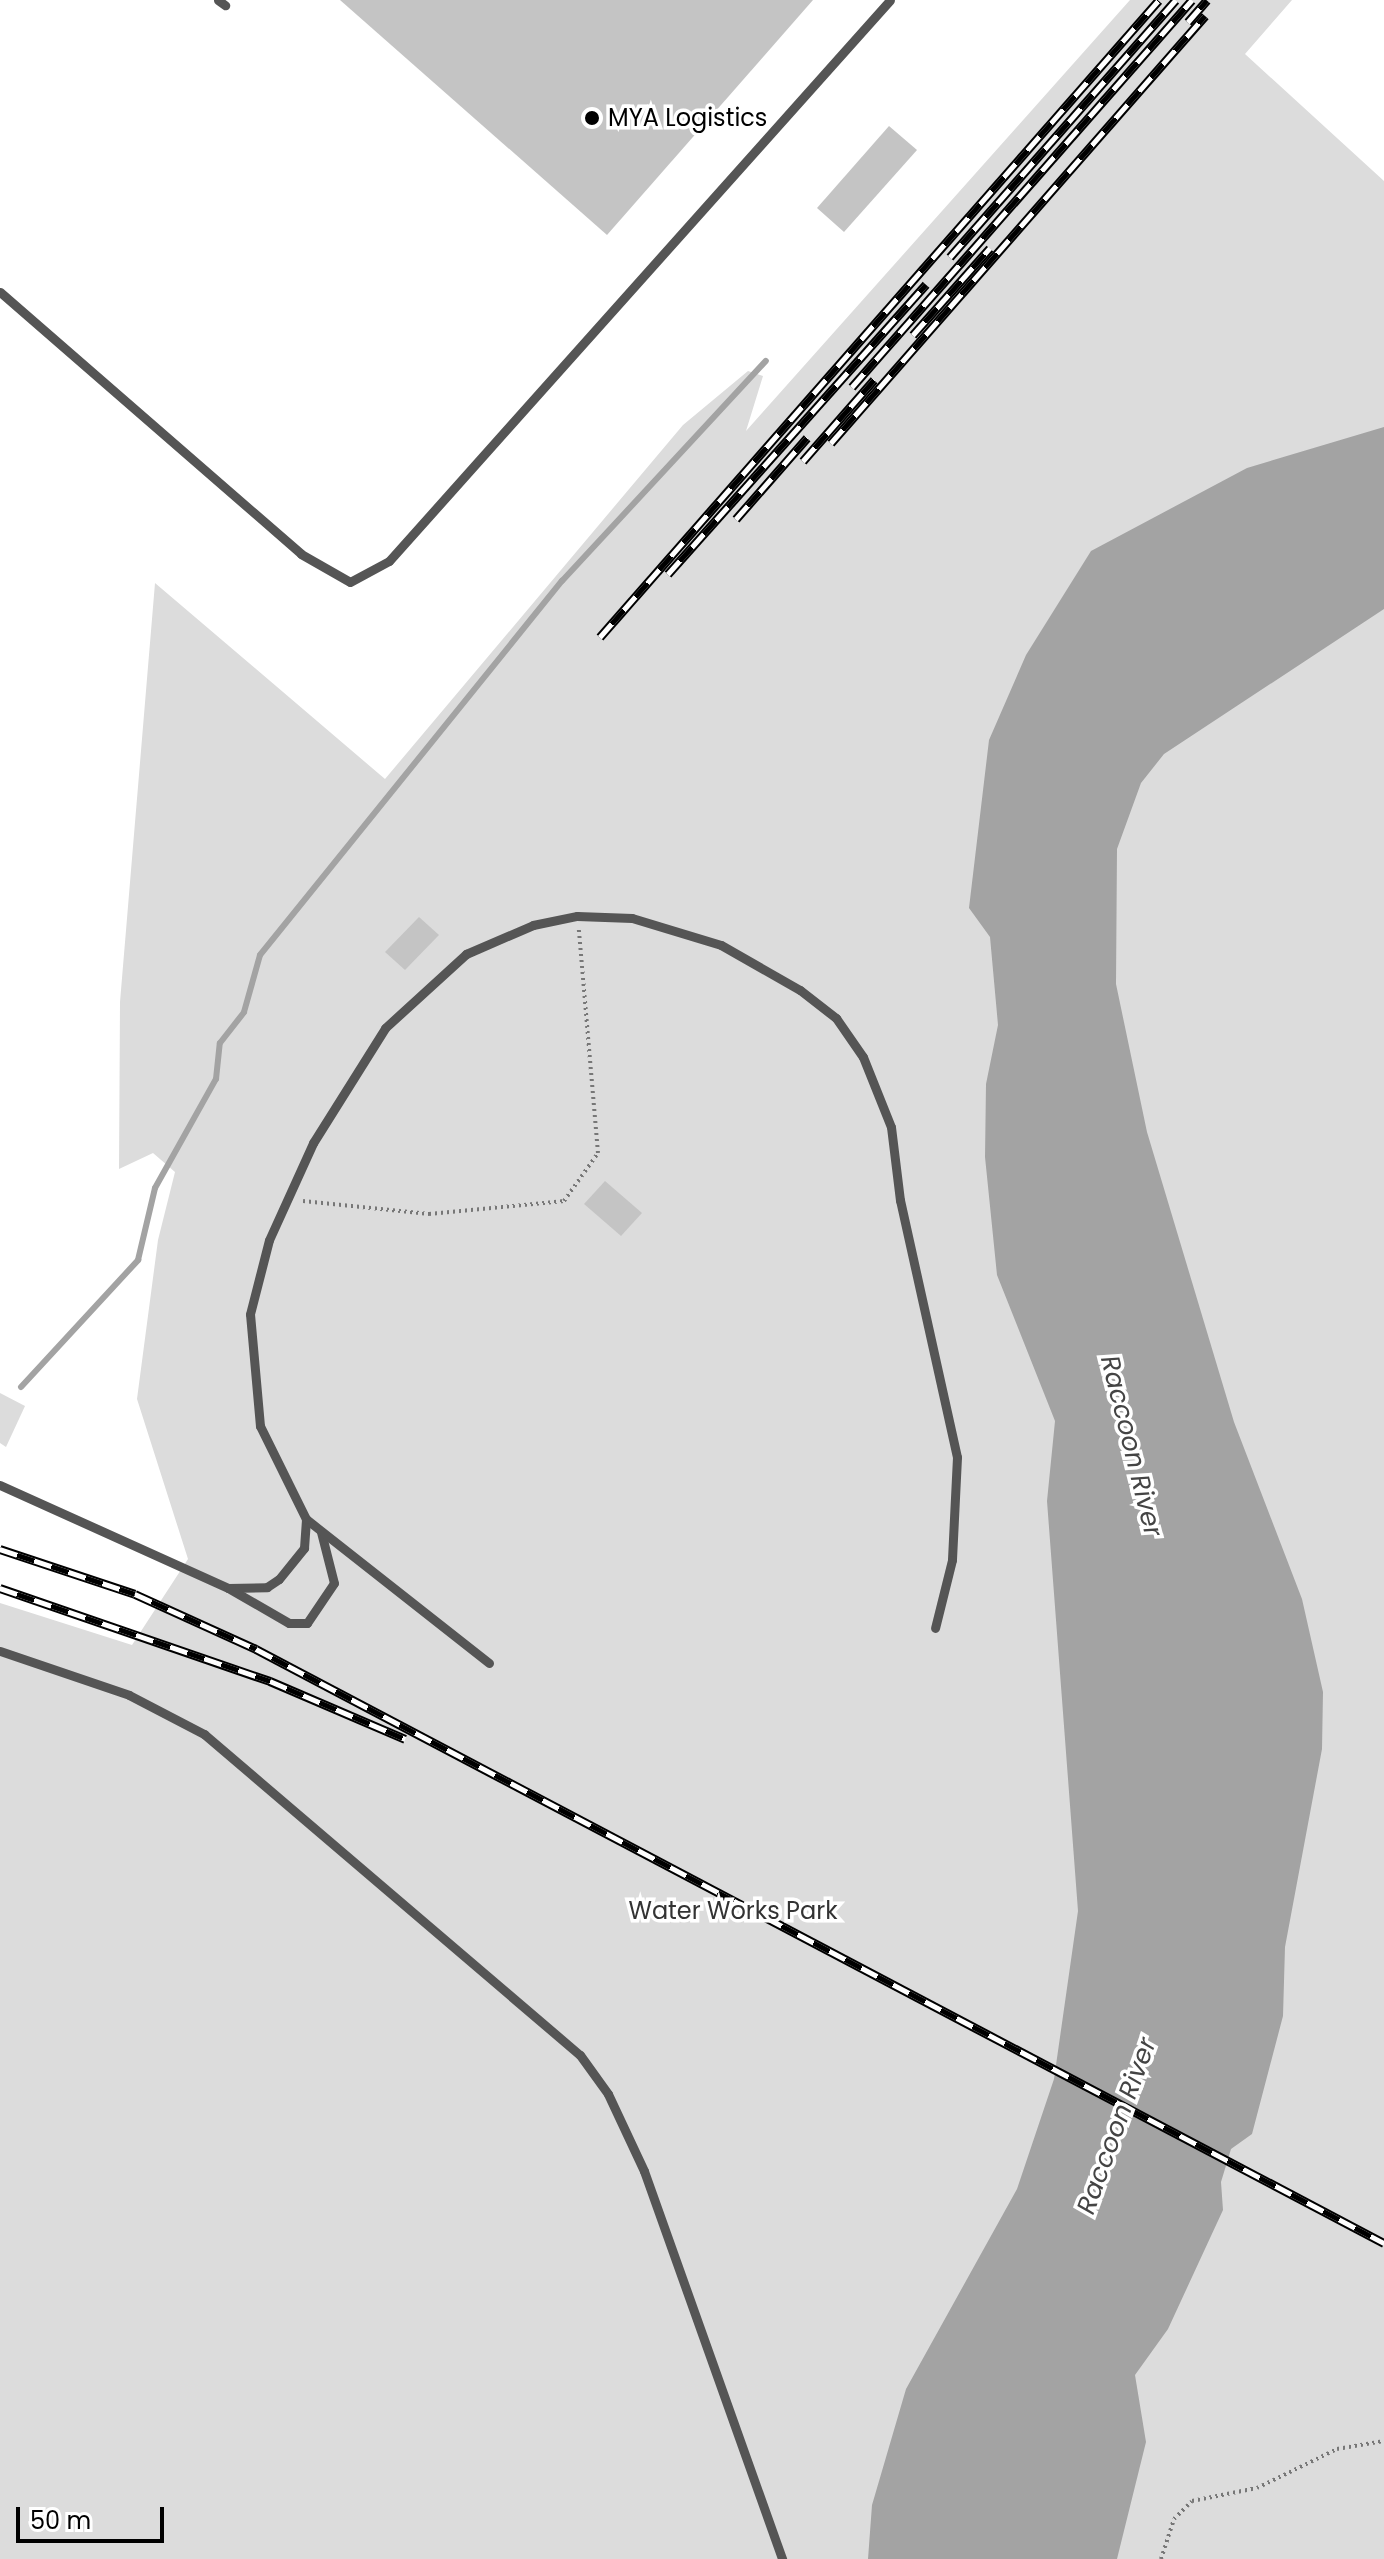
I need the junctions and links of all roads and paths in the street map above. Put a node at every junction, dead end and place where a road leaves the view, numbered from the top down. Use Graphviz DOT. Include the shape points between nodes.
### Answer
graph roads {
  1 [pos="890,0"];
  2 [pos="0,292"];
  3 [pos="577,916"];
  4 [pos="288,1198"];
  5 [pos="0,1485"];
  6 [pos="306,1519"];
  7 [pos="319,1529"];
  8 [pos="228,1588"];
  9 [pos="935,1628"];
  10 [pos="0,1651"];
  11 [pos="489,1663"];
  12 [pos="1384,2441"];
  13 [pos="782,2559"];
  14 [pos="1161,2559"];
  1 -- 2 [label="lane" via="389,561 350,582 301,554"];
  3 -- 4 [label="lane" via="499,937 408,1001 313,1143"];
  3 -- 4 [label="path" via="598,1153 564,1201 388,1214"];
  3 -- 9 [label="lane" via="632,918 721,945 812,999 863,1057 891,1127 900,1200 957,1457 952,1560"];
  4 -- 6 [label="lane" via="257,1276 248,1352 260,1426"];
  5 -- 8 [label="lane"];
  6 -- 7 [label="lane"];
  6 -- 8 [label="lane" via="304,1548 279,1579"];
  7 -- 8 [label="lane" via="334,1583 307,1623 289,1623"];
  7 -- 11 [label="lane"];
  10 -- 13 [label="lane" via="129,1695 204,1734 580,2055 608,2094 644,2171"];
  12 -- 14 [label="path" via="1337,2449 1257,2488 1192,2501 1174,2519"];
}
